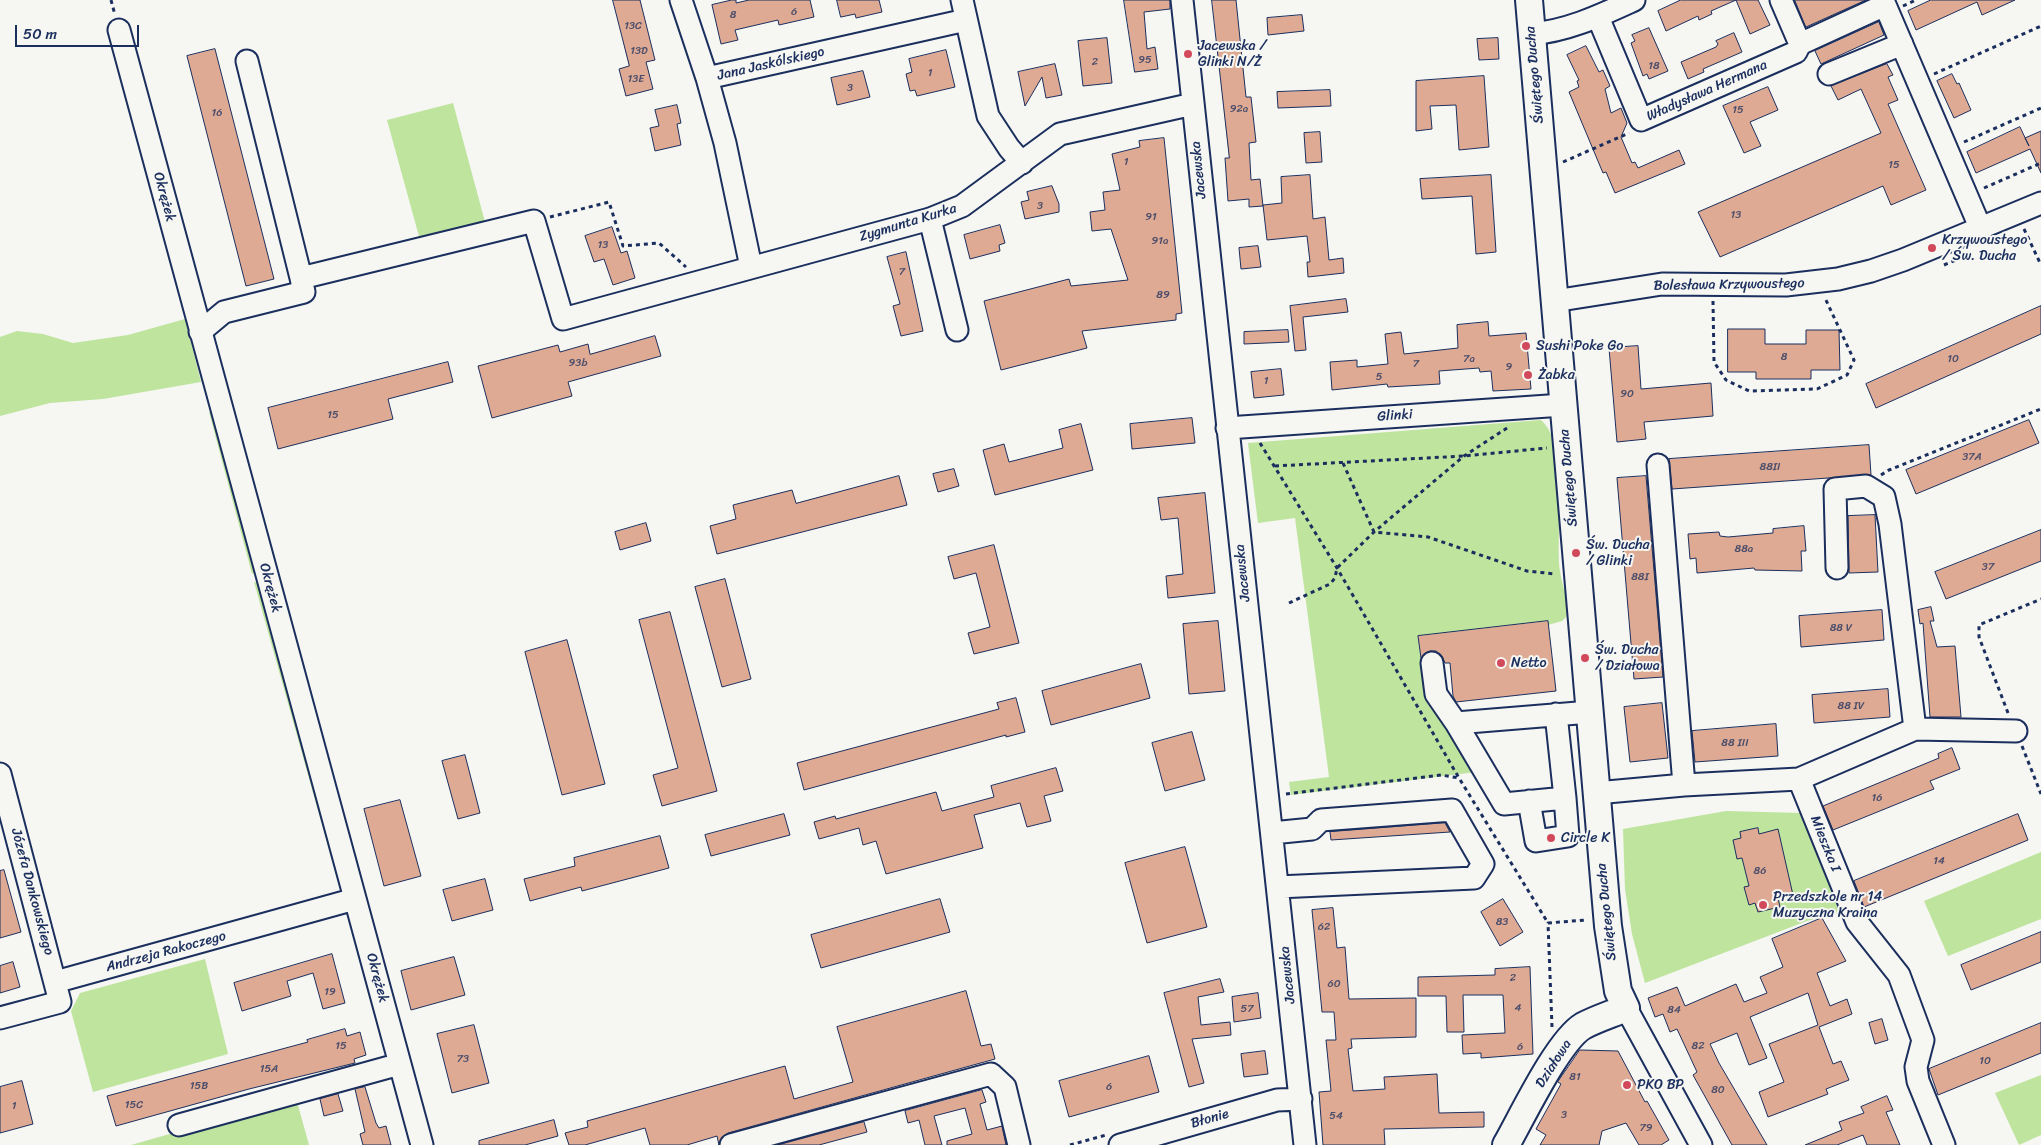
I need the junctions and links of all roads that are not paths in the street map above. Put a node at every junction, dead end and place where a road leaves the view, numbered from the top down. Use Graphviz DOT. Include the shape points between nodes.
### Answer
graph roads {
  1 [pos="681,0"];
  2 [pos="1182,0"];
  3 [pos="1529,0"];
  4 [pos="1634,0"];
  5 [pos="1781,0"];
  6 [pos="964,10"];
  7 [pos="1598,16"];
  8 [pos="119,30"];
  9 [pos="1531,34"];
  10 [pos="1800,44"];
  11 [pos="1902,44"];
  12 [pos="247,61"];
  13 [pos="1829,74"];
  14 [pos="707,78"];
  15 [pos="1192,104"];
  16 [pos="1022,163"];
  17 [pos="2041,203"];
  18 [pos="930,219"];
  19 [pos="1980,227"];
  20 [pos="751,267"];
  21 [pos="301,278"];
  22 [pos="1554,301"];
  23 [pos="957,330"];
  24 [pos="200,332"];
  25 [pos="1563,405"];
  26 [pos="1227,428"];
  27 [pos="1658,465"];
  28 [pos="1837,568"];
  29 [pos="1432,663"];
  30 [pos="1590,712"];
  31 [pos="1556,714"];
  32 [pos="1456,723"];
  33 [pos="1915,729"];
  34 [pos="2016,731"];
  35 [pos="0,774"];
  36 [pos="1799,779"];
  37 [pos="1684,785"];
  38 [pos="1596,793"];
  39 [pos="1564,798"];
  40 [pos="1529,801"];
  41 [pos="1272,833"];
  42 [pos="1278,886"];
  43 [pos="355,899"];
  44 [pos="56,982"];
  45 [pos="1626,1008"];
  46 [pos="0,1018"];
  47 [pos="400,1064"];
  48 [pos="1301,1099"];
  49 [pos="179,1125"];
  50 [pos="1114,1140"];
  51 [pos="422,1145"];
  52 [pos="732,1145"];
  53 [pos="1019,1145"];
  54 [pos="1304,1145"];
  55 [pos="1506,1145"];
  56 [pos="1701,1145"];
  57 [pos="1944,1145"];
  1 -- 14 [label="street"];
  2 -- 15 [label="street, Jacewska"];
  3 -- 9 [label="main road, Świętego Ducha"];
  4 -- 7 [label="street"];
  5 -- 10 [label="street"];
  6 -- 14 [label="street, Jana Jaskólskiego"];
  6 -- 16 [label="street" via="988,116"];
  7 -- 9 [label="street" via="1551,32"];
  7 -- 10 [label="street, Władysława Hermana" via="1641,120 1796,52"];
  8 -- 24 [label="street, Okrężek"];
  9 -- 22 [label="main road, Świętego Ducha"];
  10 -- 11 [label="street, Władysława Hermana" via="1885,5"];
  11 -- 13 [label="street"];
  11 -- 19 [label="street"];
  12 -- 21 [label="street"];
  14 -- 20 [label="street, Jana Jaskólskiego" via="725,143"];
  15 -- 16 [label="street, Zygmunta Kurka" via="1060,134"];
  15 -- 26 [label="street, Jacewska"];
  16 -- 18 [label="street, Zygmunta Kurka" via="962,206"];
  17 -- 19 [label="street, Bolesława Krzywoustego"];
  18 -- 20 [label="street, Zygmunta Kurka"];
  18 -- 23 [label="street"];
  19 -- 22 [label="street, Bolesława Krzywoustego" via="1903,260 1838,280 1786,286 1662,284"];
  20 -- 21 [label="street, Zygmunta Kurka" via="563,319 534,221"];
  21 -- 24 [label="street" via="304,292 224,312"];
  22 -- 25 [label="main road, Świętego Ducha"];
  24 -- 43 [label="street, Okrężek"];
  25 -- 26 [label="street, Glinki"];
  25 -- 30 [label="main road, Świętego Ducha"];
  26 -- 41 [label="street, Jacewska"];
  27 -- 37 [label="street"];
  28 -- 33 [label="street" via="1835,489 1866,486 1884,497 1890,524"];
  29 -- 32 [label="street" via="1436,694"];
  30 -- 31 [label="street"];
  30 -- 38 [label="main road, Świętego Ducha"];
  31 -- 32 [label="street"];
  31 -- 39 [label="street"];
  32 -- 40 [label="street" via="1504,804"];
  33 -- 34 [label="street"];
  33 -- 36 [label="street"];
  35 -- 44 [label="street, Józefa Dankowskiego"];
  36 -- 37 [label="street"];
  36 -- 57 [label="street, Mieszka I" via="1857,922 1899,975 1923,1040 1916,1067 1918,1081"];
  37 -- 38 [label="street"];
  38 -- 45 [label="main road, Świętego Ducha" via="1610,952 1618,991"];
  39 -- 40 [label="street"];
  39 -- 40 [label="street" via="1568,836 1536,841"];
  41 -- 42 [label="street, Jacewska"];
  41 -- 42 [label="street" via="1312,829 1322,820 1452,810 1483,864 1474,878"];
  42 -- 48 [label="street, Jacewska"];
  43 -- 44 [label="street, Andrzeja Rakoczego"];
  43 -- 47 [label="street, Okrężek"];
  44 -- 46 [label="street" via="60,1002"];
  45 -- 55 [label="main road, Działowa" via="1583,1026 1573,1035"];
  45 -- 56 [label="street, Świętego Ducha"];
  47 -- 49 [label="street"];
  47 -- 51 [label="street, Okrężek"];
  48 -- 50 [label="street, Błonie" via="1277,1100"];
  48 -- 54 [label="street, Jacewska"];
  52 -- 53 [label="street" via="991,1074 1004,1087"];
}
